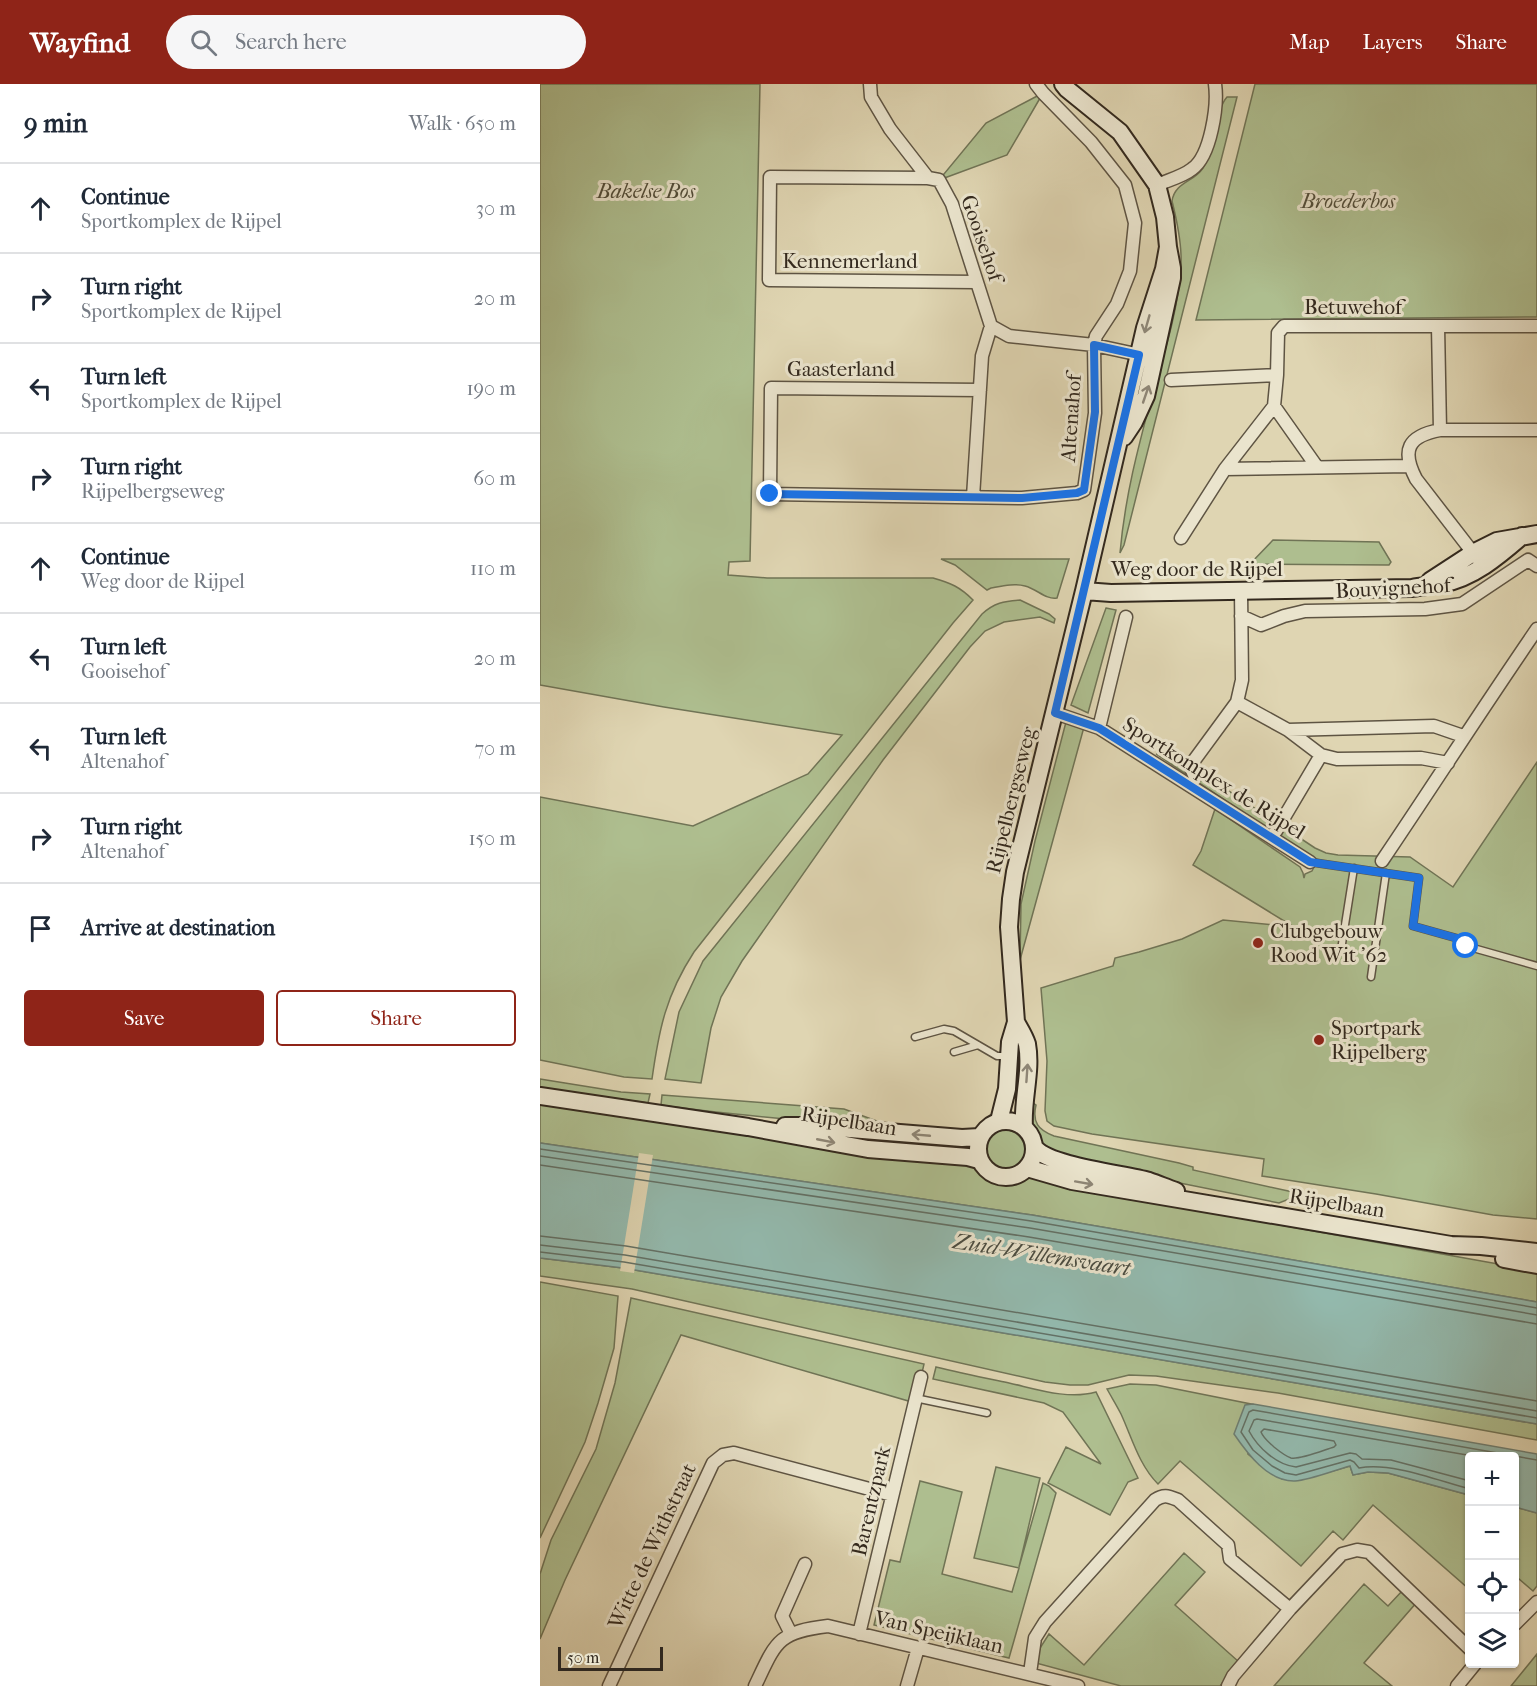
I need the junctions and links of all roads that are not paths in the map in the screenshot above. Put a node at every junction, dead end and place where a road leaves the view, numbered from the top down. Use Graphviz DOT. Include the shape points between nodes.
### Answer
graph roads {
  1 [pos="870,84"];
  2 [pos="1036,84"];
  3 [pos="1063,84"];
  4 [pos="1215,84"];
  5 [pos="928,178"];
  6 [pos="1157,185"];
  7 [pos="976,282"];
  8 [pos="991,326"];
  9 [pos="1537,326"];
  10 [pos="1438,327"];
  11 [pos="1094,345"];
  12 [pos="1147,357"];
  13 [pos="1277,375"];
  14 [pos="1171,380"];
  15 [pos="980,390"];
  16 [pos="1274,406"];
  17 [pos="1440,430"];
  18 [pos="1537,430"];
  19 [pos="1409,466"];
  20 [pos="1317,467"];
  21 [pos="1225,469"];
  22 [pos="770,494"];
  23 [pos="973,497"];
  24 [pos="1530,535"];
  25 [pos="1181,538"];
  26 [pos="1478,560"];
  27 [pos="1537,566"];
  28 [pos="1084,591"];
  29 [pos="1241,591"];
  30 [pos="1241,616"];
  31 [pos="1126,617"];
  32 [pos="1537,629"];
  33 [pos="1237,702"];
  34 [pos="1055,713"];
  35 [pos="1099,728"];
  36 [pos="1288,730"];
  37 [pos="1463,736"];
  38 [pos="1321,754"];
  39 [pos="1448,763"];
  40 [pos="1195,777"];
  41 [pos="1276,831"];
  42 [pos="1310,862"];
  43 [pos="1384,867"];
  44 [pos="1353,868"];
  45 [pos="1341,950"];
  46 [pos="1537,966"];
  47 [pos="1371,977"];
  48 [pos="1016,1022"];
  49 [pos="915,1036"];
  50 [pos="978,1045"];
  51 [pos="954,1052"];
  52 [pos="1009,1056"];
  53 [pos="540,1096"];
  54 [pos="999,1121"];
  55 [pos="748,1127"];
  56 [pos="1024,1127"];
  57 [pos="980,1137"];
  58 [pos="1035,1148"];
  59 [pos="979,1160"];
  60 [pos="1027,1168"];
  61 [pos="1216,1206"];
  62 [pos="1450,1245"];
  63 [pos="1537,1252"];
  64 [pos="1537,1265"];
  65 [pos="921,1377"];
  66 [pos="915,1398"];
  67 [pos="987,1413"];
  68 [pos="892,1495"];
  69 [pos="806,1564"];
  70 [pos="1537,1602"];
  71 [pos="1290,1609"];
  72 [pos="1519,1620"];
  73 [pos="791,1634"];
  74 [pos="860,1634"];
  75 [pos="1465,1644"];
  76 [pos="918,1648"];
  77 [pos="1472,1668"];
  78 [pos="1030,1673"];
  79 [pos="609,1686"];
  80 [pos="756,1686"];
  81 [pos="907,1686"];
  82 [pos="1078,1686"];
  83 [pos="1228,1686"];
  84 [pos="1457,1686"];
  1 -- 5 [label="street, Gooisehof" via="871,97 890,129"];
  2 -- 11 [label="street" via="1125,185 1135,223 1130,271"];
  3 -- 6 [label="street, Weg door de Rijpel" via="1120,132"];
  4 -- 6 [label="street" via="1209,140 1200,162 1192,170"];
  5 -- 7 [label="street, Gooisehof" via="939,180 952,204"];
  5 -- 7 [label="street, Kennemerland" via="770,177 769,280"];
  6 -- 12 [label="street, Weg door de Rijpel" via="1168,247 1145,328"];
  7 -- 8 [label="street, Gooisehof"];
  8 -- 11 [label="street" via="1010,336"];
  8 -- 15 [label="street" via="982,356"];
  9 -- 10 [label="street, Betuwehof"];
  10 -- 13 [label="street, Betuwehof" via="1284,326 1278,333"];
  10 -- 17 [label="street"];
  11 -- 12 [label="street"];
  11 -- 23 [label="street, Altenahof" via="1095,412 1084,490 1022,498"];
  12 -- 28 [label="street, Weg door de Rijpel" via="1118,445"];
  13 -- 14 [label="street"];
  13 -- 16 [label="street, Betuwehof"];
  15 -- 22 [label="street, Gaasterland" via="771,388"];
  15 -- 23 [label="street"];
  16 -- 20 [label="street"];
  16 -- 21 [label="street"];
  17 -- 18 [label="street"];
  17 -- 19 [label="street" via="1414,439 1407,454"];
  19 -- 20 [label="street"];
  19 -- 26 [label="street"];
  20 -- 21 [label="street"];
  21 -- 25 [label="street"];
  22 -- 23 [label="street, Altenahof"];
  24 -- 26 [label="street, Weg door de Rijpel"];
  26 -- 29 [label="street, Weg door de Rijpel" via="1468,575 1412,588"];
  27 -- 30 [label="street, Bouvignehof" via="1528,560 1462,604 1425,609 1305,611 1261,625"];
  28 -- 29 [label="street, Weg door de Rijpel"];
  28 -- 34 [label="street, Rijpelbergseweg"];
  29 -- 30 [label="street"];
  30 -- 33 [label="street" via="1242,680"];
  31 -- 35 [label="street"];
  32 -- 37 [label="street"];
  33 -- 36 [label="street"];
  33 -- 40 [label="street" via="1190,766"];
  34 -- 35 [label="street, Sportkomplex de Rijpel"];
  34 -- 48 [label="street, Rijpelbergseweg" via="1011,898 1009,927"];
  35 -- 42 [label="street, Sportkomplex de Rijpel"];
  36 -- 37 [label="street" via="1434,726"];
  36 -- 38 [label="street"];
  37 -- 39 [label="street"];
  38 -- 39 [label="street" via="1337,759 1421,758"];
  38 -- 41 [label="street"];
  39 -- 43 [label="street"];
  42 -- 44 [label="lane, Sportkomplex de Rijpel"];
  43 -- 44 [label="lane, Sportkomplex de Rijpel"];
  43 -- 46 [label="lane, Sportkomplex de Rijpel" via="1419,878 1413,926"];
  43 -- 47 [label="lane"];
  44 -- 45 [label="lane"];
  48 -- 52 [label="street, Rijpelbergseweg"];
  56 -- 48 [label="street, Rijpelbergseweg, one-way" via="1027,1041"];
  49 -- 50 [label="lane" via="944,1029"];
  50 -- 51 [label="lane"];
  50 -- 52 [label="lane" via="997,1056"];
  52 -- 54 [label="street, Rijpelbergseweg" via="1007,1089"];
  53 -- 55 [label="street, Rijpelbaan"];
  54 -- 56 [label="street" via="1008,1120"];
  54 -- 57 [label="street"];
  57 -- 55 [label="street, Rijpelbaan, one-way" via="813,1126"];
  55 -- 59 [label="street, Rijpelbaan, one-way" via="868,1149"];
  56 -- 58 [label="street"];
  57 -- 59 [label="street"];
  58 -- 60 [label="street"];
  58 -- 61 [label="street, Rijpelbaan" via="1065,1163 1149,1181"];
  59 -- 60 [label="street" via="983,1167 1005,1178"];
  60 -- 61 [label="street, Rijpelbaan, one-way" via="1072,1181"];
  61 -- 62 [label="street, Rijpelbaan"];
  62 -- 63 [label="street, Rijpelbaan"];
  62 -- 64 [label="street, Rijpelbaan"];
  65 -- 66 [label="street, Barentzpark"];
  66 -- 67 [label="lane"];
  66 -- 68 [label="street, Barentzpark"];
  68 -- 74 [label="street, Barentzpark"];
  68 -- 79 [label="street, Witte de Withstraat" via="734,1453 723,1455 713,1463"];
  69 -- 73 [label="street" via="782,1616"];
  70 -- 72 [label="street"];
  71 -- 75 [label="street" via="1342,1554 1369,1552"];
  71 -- 78 [label="street" via="1230,1559 1228,1545 1178,1500 1162,1495 1046,1622 1035,1638"];
  71 -- 83 [label="street"];
  73 -- 74 [label="street, Van Speijklaan" via="828,1626"];
  73 -- 80 [label="street, Van Speijklaan" via="770,1654"];
  74 -- 76 [label="street, Van Speijklaan"];
  76 -- 78 [label="street, Van Speijklaan"];
  76 -- 81 [label="street"];
  77 -- 84 [label="street"];
  78 -- 82 [label="street, Van Speijklaan"];
}
